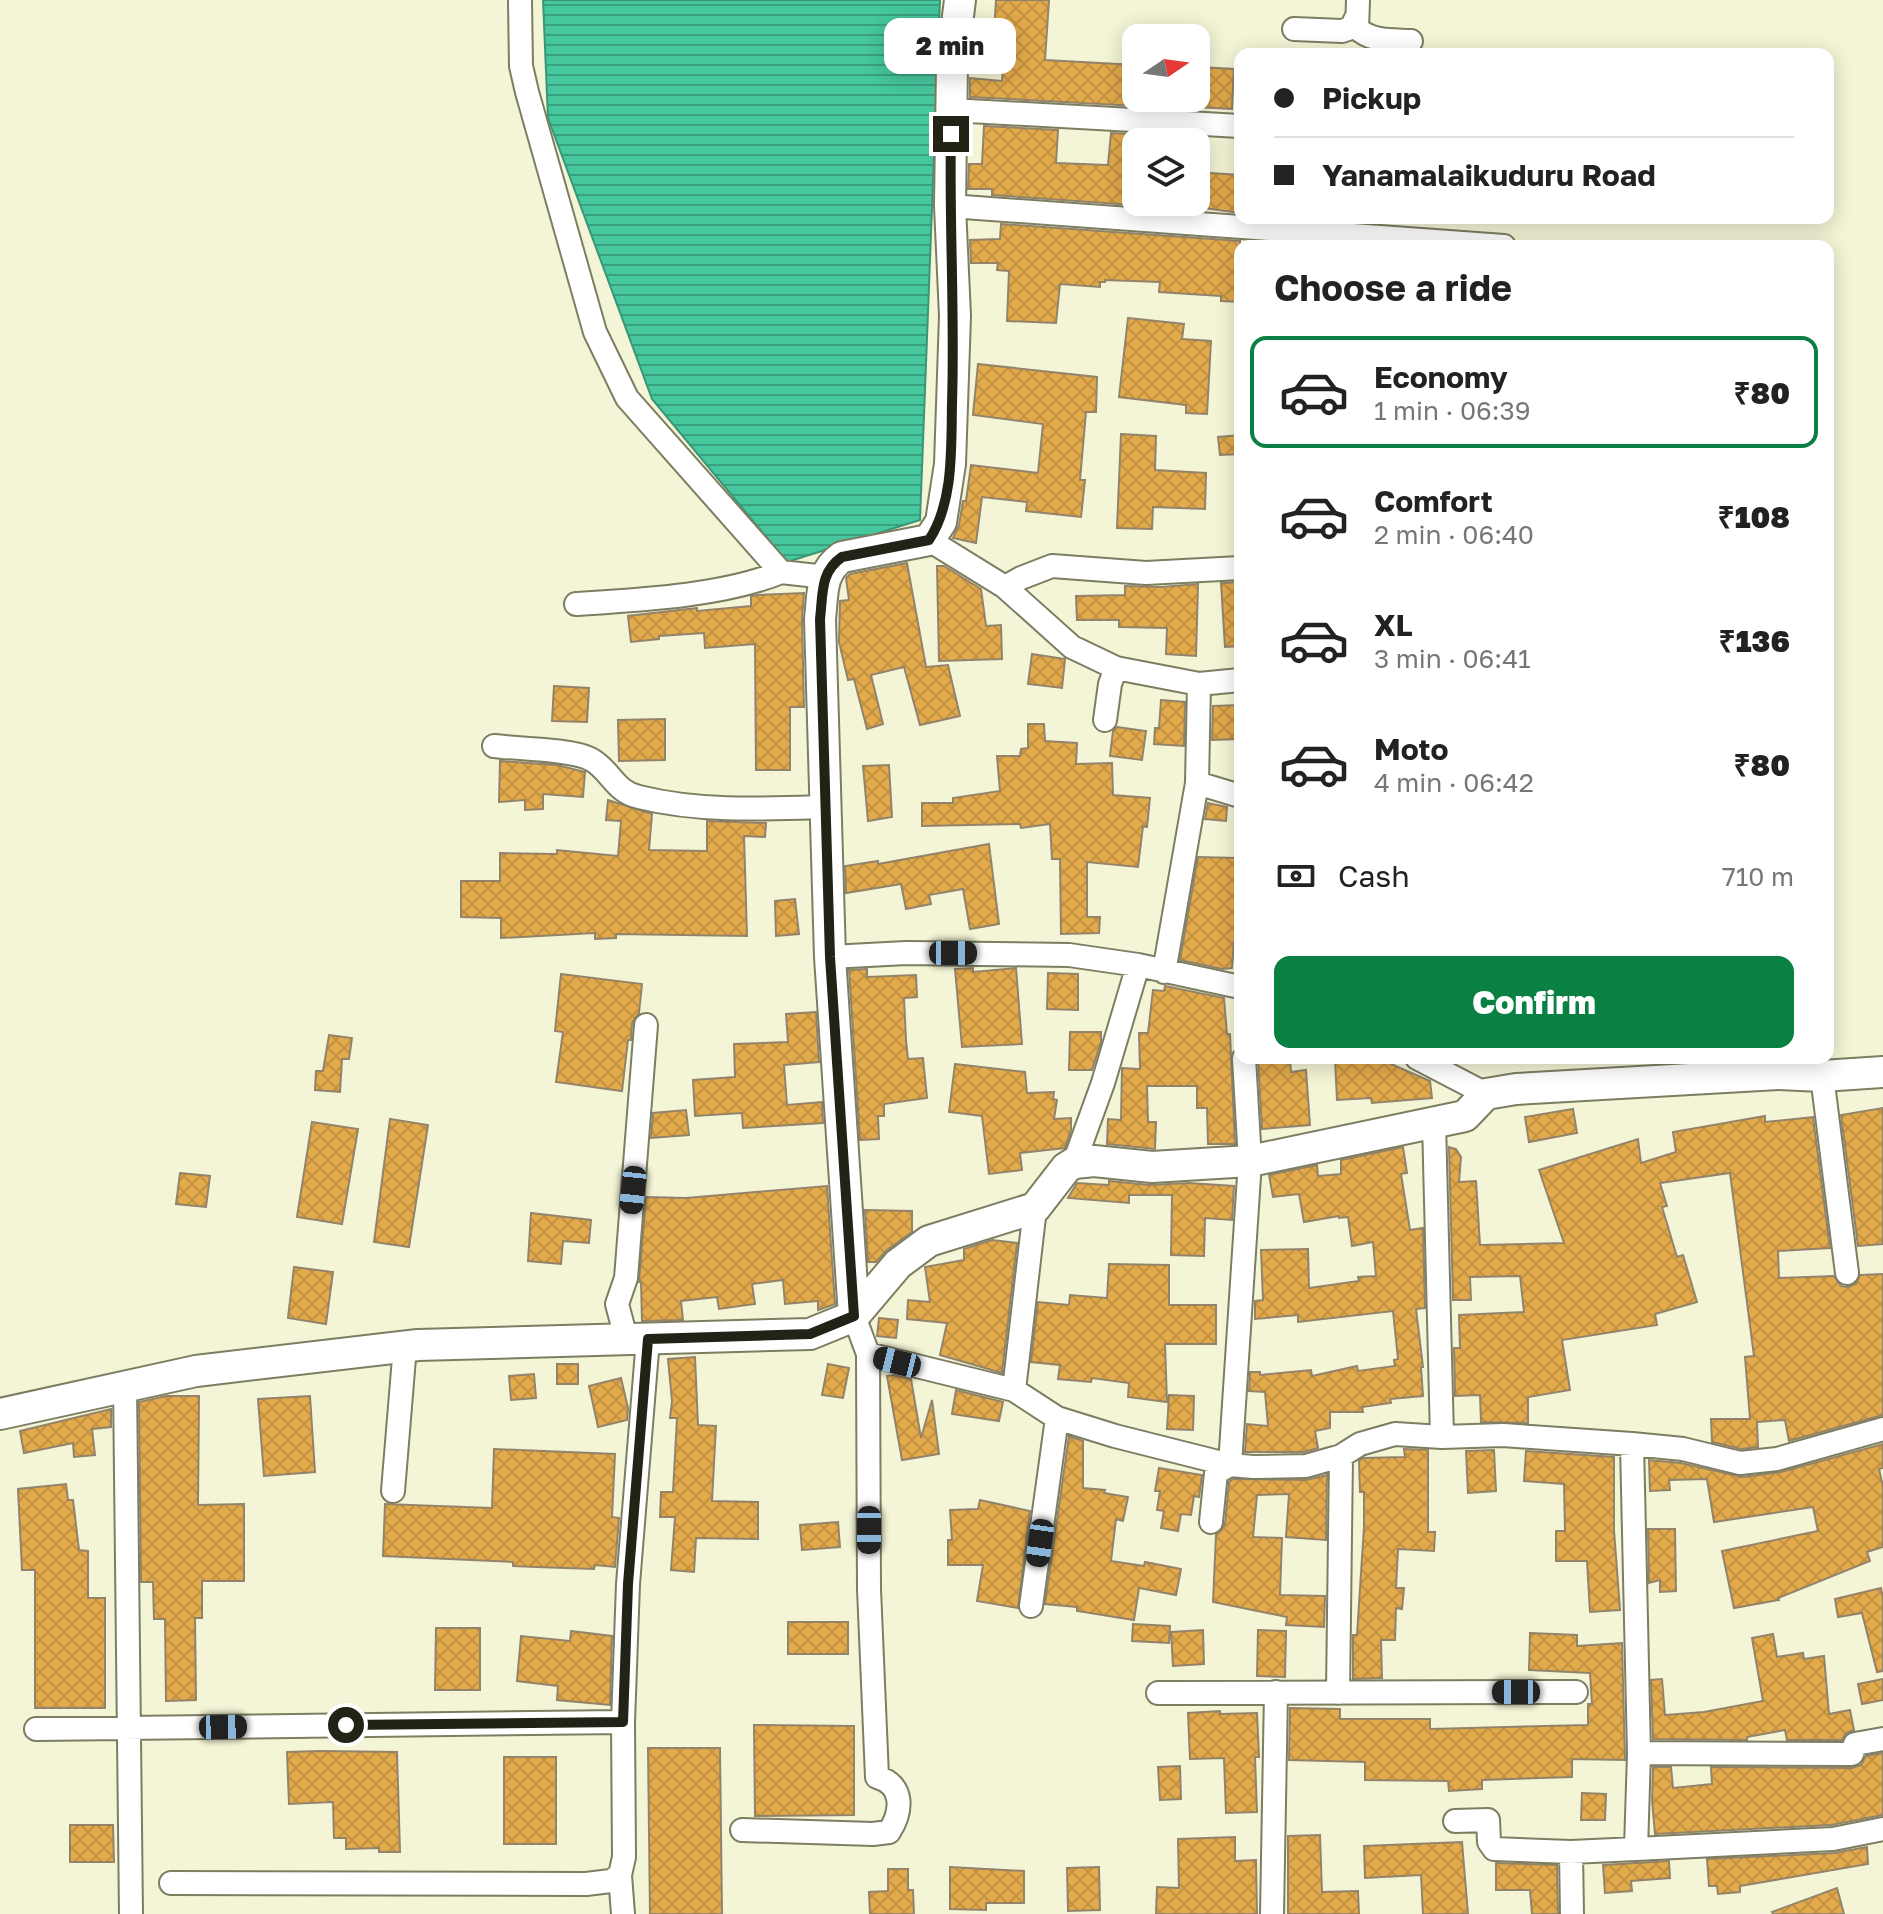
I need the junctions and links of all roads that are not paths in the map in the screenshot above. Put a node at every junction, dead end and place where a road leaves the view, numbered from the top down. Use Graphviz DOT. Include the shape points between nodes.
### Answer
graph roads {
  1 [pos="520,0"];
  2 [pos="960,0"];
  3 [pos="1357,9"];
  4 [pos="1294,29"];
  5 [pos="1411,41"];
  6 [pos="951,110"];
  7 [pos="1234,126"];
  8 [pos="950,206"];
  9 [pos="1421,240"];
  10 [pos="929,540"];
  11 [pos="1234,568"];
  12 [pos="781,572"];
  13 [pos="826,577"];
  14 [pos="1005,587"];
  15 [pos="576,604"];
  16 [pos="1116,668"];
  17 [pos="1234,681"];
  18 [pos="1199,684"];
  19 [pos="1105,720"];
  20 [pos="494,746"];
  21 [pos="1197,783"];
  22 [pos="1234,794"];
  23 [pos="824,807"];
  24 [pos="830,957"];
  25 [pos="1138,965"];
  26 [pos="1164,972"];
  27 [pos="1234,986"];
  28 [pos="646,1025"];
  29 [pos="1244,1064"];
  30 [pos="1428,1064"];
  31 [pos="1883,1072"];
  32 [pos="1822,1076"];
  33 [pos="1486,1094"];
  34 [pos="1434,1122"];
  35 [pos="1250,1161"];
  36 [pos="1074,1163"];
  37 [pos="1035,1208"];
  38 [pos="1847,1273"];
  39 [pos="854,1316"];
  40 [pos="637,1339"];
  41 [pos="405,1346"];
  42 [pos="868,1354"];
  43 [pos="125,1385"];
  44 [pos="1014,1390"];
  45 [pos="0,1414"];
  46 [pos="1057,1418"];
  47 [pos="1883,1429"];
  48 [pos="1442,1437"];
  49 [pos="1632,1444"];
  50 [pos="1341,1456"];
  51 [pos="1230,1465"];
  52 [pos="393,1491"];
  53 [pos="1211,1522"];
  54 [pos="1031,1606"];
  55 [pos="1276,1692"];
  56 [pos="1576,1692"];
  57 [pos="1158,1693"];
  58 [pos="1338,1693"];
  59 [pos="623,1722"];
  60 [pos="131,1728"];
  61 [pos="36,1729"];
  62 [pos="1883,1739"];
  63 [pos="1639,1753"];
  64 [pos="1455,1821"];
  65 [pos="1883,1829"];
  66 [pos="742,1830"];
  67 [pos="1636,1849"];
  68 [pos="1571,1852"];
  69 [pos="620,1875"];
  70 [pos="171,1883"];
  71 [pos="131,1914"];
  72 [pos="623,1914"];
  73 [pos="1272,1914"];
  74 [pos="1572,1914"];
  1 -- 12 [label="street" via="521,66 595,332 627,398"];
  2 -- 6 [label="main road"];
  3 -- 4 [label="street" via="1351,28 1342,31"];
  3 -- 5 [label="street" via="1357,28 1363,34"];
  6 -- 7 [label="street"];
  6 -- 8 [label="main road"];
  8 -- 9 [label="street"];
  8 -- 10 [label="main road" via="955,316 950,464 941,522"];
  10 -- 13 [label="main road" via="842,557 830,565"];
  10 -- 14 [label="street"];
  11 -- 14 [label="street" via="1146,573 1052,566"];
  12 -- 13 [label="street"];
  12 -- 15 [label="street" via="705,591"];
  13 -- 23 [label="main road" via="820,619"];
  14 -- 16 [label="street" via="1072,647"];
  16 -- 18 [label="street"];
  16 -- 19 [label="street"];
  17 -- 18 [label="street"];
  18 -- 21 [label="street"];
  20 -- 23 [label="street" via="583,755 623,793 639,798 743,809"];
  21 -- 22 [label="street"];
  21 -- 26 [label="street"];
  23 -- 24 [label="main road"];
  24 -- 25 [label="street" via="1069,955"];
  24 -- 39 [label="main road"];
  25 -- 26 [label="street"];
  25 -- 36 [label="street"];
  26 -- 27 [label="street"];
  28 -- 40 [label="street" via="626,1278 617,1304"];
  29 -- 35 [label="street"];
  30 -- 33 [label="street"];
  31 -- 32 [label="main road"];
  32 -- 33 [label="main road" via="1778,1074"];
  32 -- 38 [label="street"];
  33 -- 34 [label="main road" via="1465,1116"];
  34 -- 35 [label="main road"];
  34 -- 48 [label="street"];
  35 -- 36 [label="main road" via="1152,1167"];
  35 -- 51 [label="street"];
  36 -- 37 [label="main road"];
  37 -- 39 [label="main road" via="929,1241 898,1264"];
  37 -- 44 [label="street"];
  39 -- 40 [label="main road" via="810,1334"];
  39 -- 42 [label="street"];
  40 -- 41 [label="main road"];
  40 -- 59 [label="street"];
  41 -- 43 [label="main road" via="196,1371"];
  41 -- 52 [label="street"];
  42 -- 44 [label="street"];
  42 -- 66 [label="street" via="877,1777 896,1790 898,1818 889,1832 873,1834"];
  43 -- 45 [label="main road"];
  43 -- 60 [label="street"];
  44 -- 46 [label="street"];
  46 -- 51 [label="street"];
  46 -- 54 [label="street"];
  47 -- 49 [label="street" via="1777,1459 1740,1463"];
  48 -- 49 [label="street" via="1503,1435"];
  48 -- 50 [label="street" via="1382,1436"];
  49 -- 63 [label="street"];
  50 -- 51 [label="street" via="1306,1466"];
  50 -- 58 [label="street"];
  51 -- 53 [label="street" via="1216,1473"];
  55 -- 57 [label="street"];
  55 -- 58 [label="street"];
  55 -- 73 [label="street"];
  56 -- 58 [label="street"];
  59 -- 60 [label="street"];
  59 -- 69 [label="street"];
  60 -- 61 [label="street"];
  60 -- 71 [label="street"];
  62 -- 63 [label="street" via="1855,1744 1852,1754 1839,1756"];
  63 -- 67 [label="street"];
  64 -- 68 [label="street" via="1488,1820 1494,1849"];
  65 -- 67 [label="street" via="1833,1839"];
  67 -- 68 [label="street"];
  68 -- 74 [label="street"];
  69 -- 70 [label="street" via="586,1884"];
  69 -- 72 [label="street"];
}
